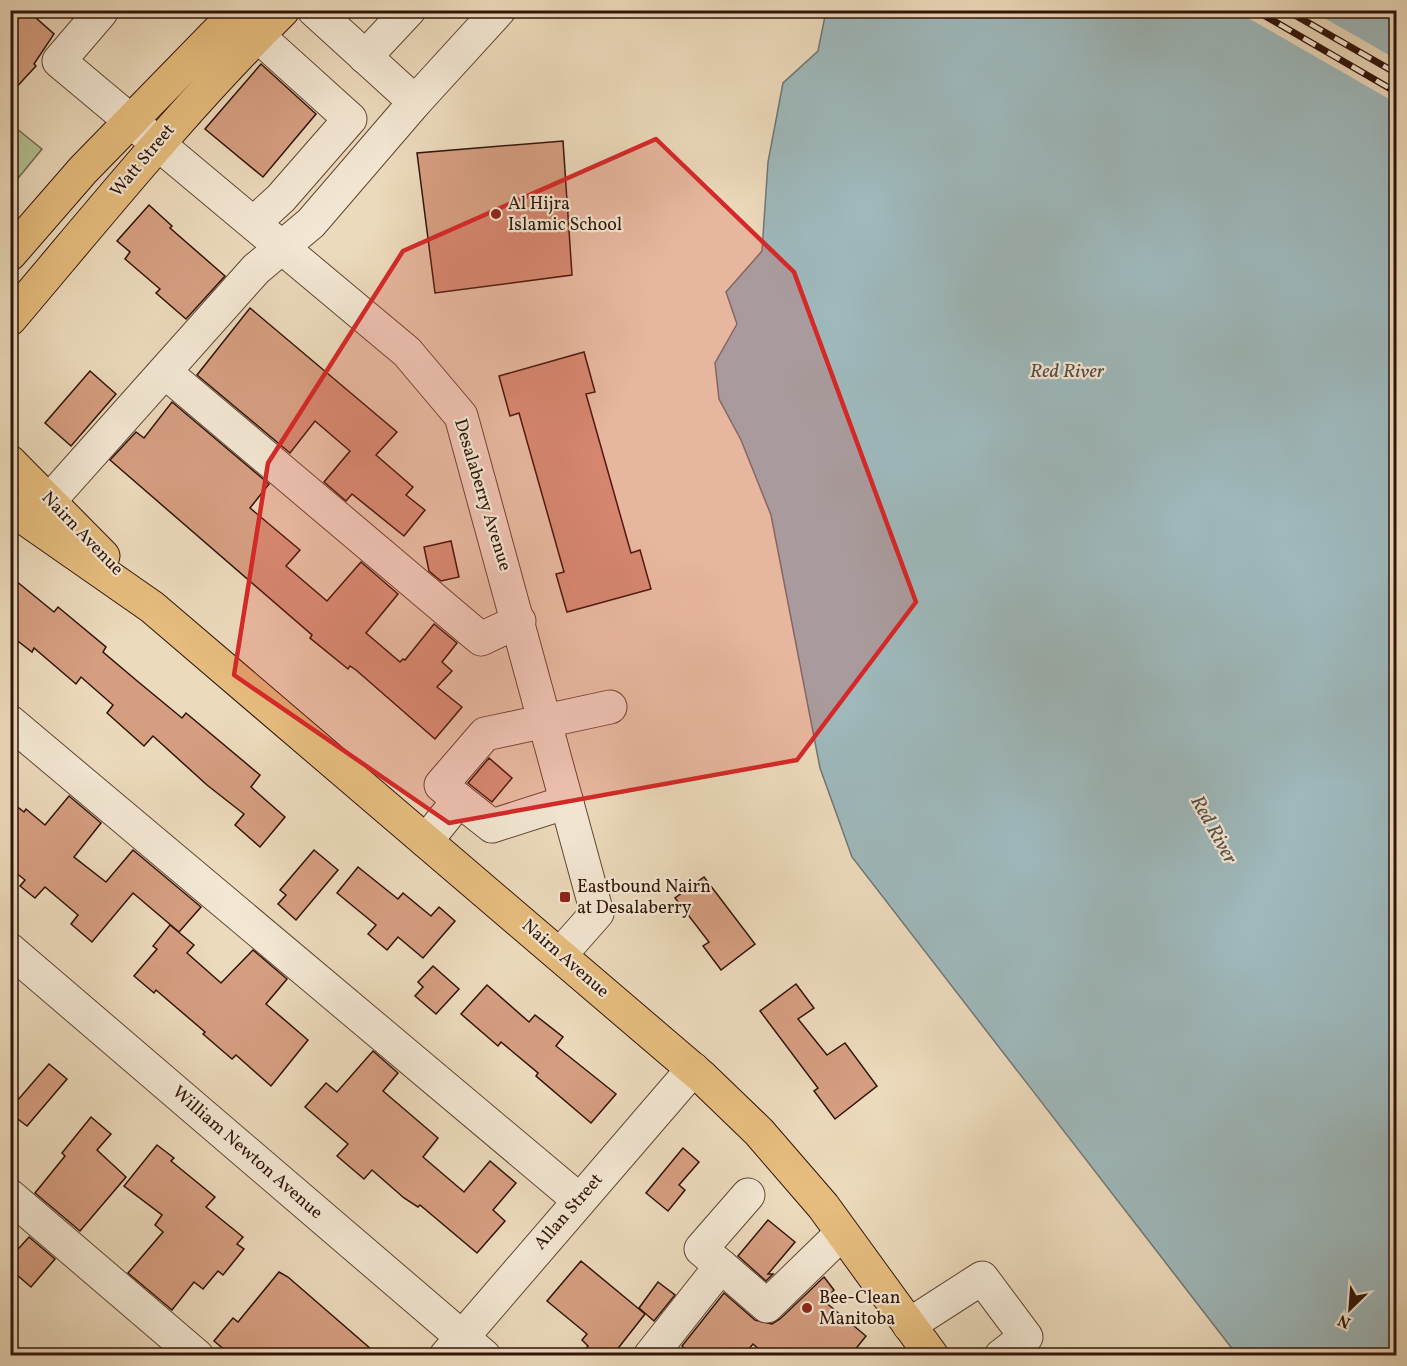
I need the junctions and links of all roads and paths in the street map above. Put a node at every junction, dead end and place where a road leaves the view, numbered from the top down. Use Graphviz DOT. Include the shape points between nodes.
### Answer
graph roads {
  1 [pos="99,10"];
  2 [pos="284,10"];
  3 [pos="314,10"];
  4 [pos="409,10"];
  5 [pos="499,10"];
  6 [pos="244,20"];
  7 [pos="366,57"];
  8 [pos="414,102"];
  9 [pos="350,118"];
  10 [pos="130,121"];
  11 [pos="157,144"];
  12 [pos="379,144"];
  13 [pos="254,224"];
  14 [pos="282,247"];
  15 [pos="10,254"];
  16 [pos="10,319"];
  17 [pos="165,372"];
  18 [pos="10,462"];
  19 [pos="50,500"];
  20 [pos="10,508"];
  21 [pos="152,607"];
  22 [pos="519,621"];
  23 [pos="610,707"];
  24 [pos="545,721"];
  25 [pos="10,722"];
  26 [pos="459,800"];
  27 [pos="567,802"];
  28 [pos="426,841"];
  29 [pos="10,951"];
  30 [pos="560,955"];
  31 [pos="693,1069"];
  32 [pos="748,1195"];
  33 [pos="10,1196"];
  34 [pos="579,1200"];
  35 [pos="842,1233"];
  36 [pos="721,1266"];
  37 [pos="909,1325"];
  38 [pos="464,1349"];
  39 [pos="197,1356"];
  40 [pos="650,1356"];
  41 [pos="932,1356"];
  42 [pos="1000,1356"];
  1 -- 10 [label="street, Desalaberry Avenue" via="59,61"];
  2 -- 6 [label="main road, Watt Street"];
  3 -- 7 [label="street"];
  4 -- 7 [label="street"];
  5 -- 8 [label="street"];
  6 -- 9 [label="street"];
  6 -- 10 [label="main road, Watt Street"];
  6 -- 11 [label="main road, Watt Street"];
  7 -- 8 [label="street"];
  8 -- 12 [label="street"];
  9 -- 12 [label="street"];
  9 -- 13 [label="street"];
  10 -- 11 [label="street, Desalaberry Avenue"];
  10 -- 15 [label="main road, Watt Street"];
  11 -- 13 [label="street, Desalaberry Avenue"];
  11 -- 16 [label="main road, Watt Street"];
  12 -- 14 [label="street" via="311,223"];
  13 -- 14 [label="street, Desalaberry Avenue"];
  14 -- 17 [label="street" via="256,269"];
  14 -- 22 [label="street, Desalaberry Avenue" via="406,352 461,416"];
  17 -- 19 [label="street"];
  17 -- 22 [label="street" via="481,639"];
  18 -- 19 [label="main road, Nairn Avenue"];
  19 -- 21 [label="main road, Nairn Avenue"];
  20 -- 21 [label="main road, Nairn Avenue"];
  21 -- 28 [label="main road, Nairn Avenue"];
  22 -- 24 [label="street, Desalaberry Avenue"];
  23 -- 24 [label="street"];
  24 -- 26 [label="street" via="485,734 441,785"];
  24 -- 27 [label="street, Desalaberry Avenue"];
  25 -- 34 [label="street"];
  26 -- 27 [label="street" via="492,826"];
  26 -- 28 [label="street"];
  27 -- 30 [label="street, Desalaberry Avenue" via="597,913"];
  28 -- 30 [label="main road, Nairn Avenue"];
  29 -- 38 [label="street, William Newton Avenue"];
  30 -- 31 [label="main road, Nairn Avenue"];
  31 -- 34 [label="street, Allan Street"];
  31 -- 35 [label="main road, Nairn Avenue" via="759,1132"];
  32 -- 36 [label="street" via="701,1249"];
  33 -- 39 [label="street"];
  34 -- 38 [label="street, Allan Street"];
  35 -- 36 [label="street" via="767,1306"];
  35 -- 37 [label="main road, Nairn Avenue"];
  36 -- 40 [label="street"];
  37 -- 41 [label="main road, Nairn Avenue"];
  37 -- 42 [label="street" via="982,1278 1026,1337"];
}
